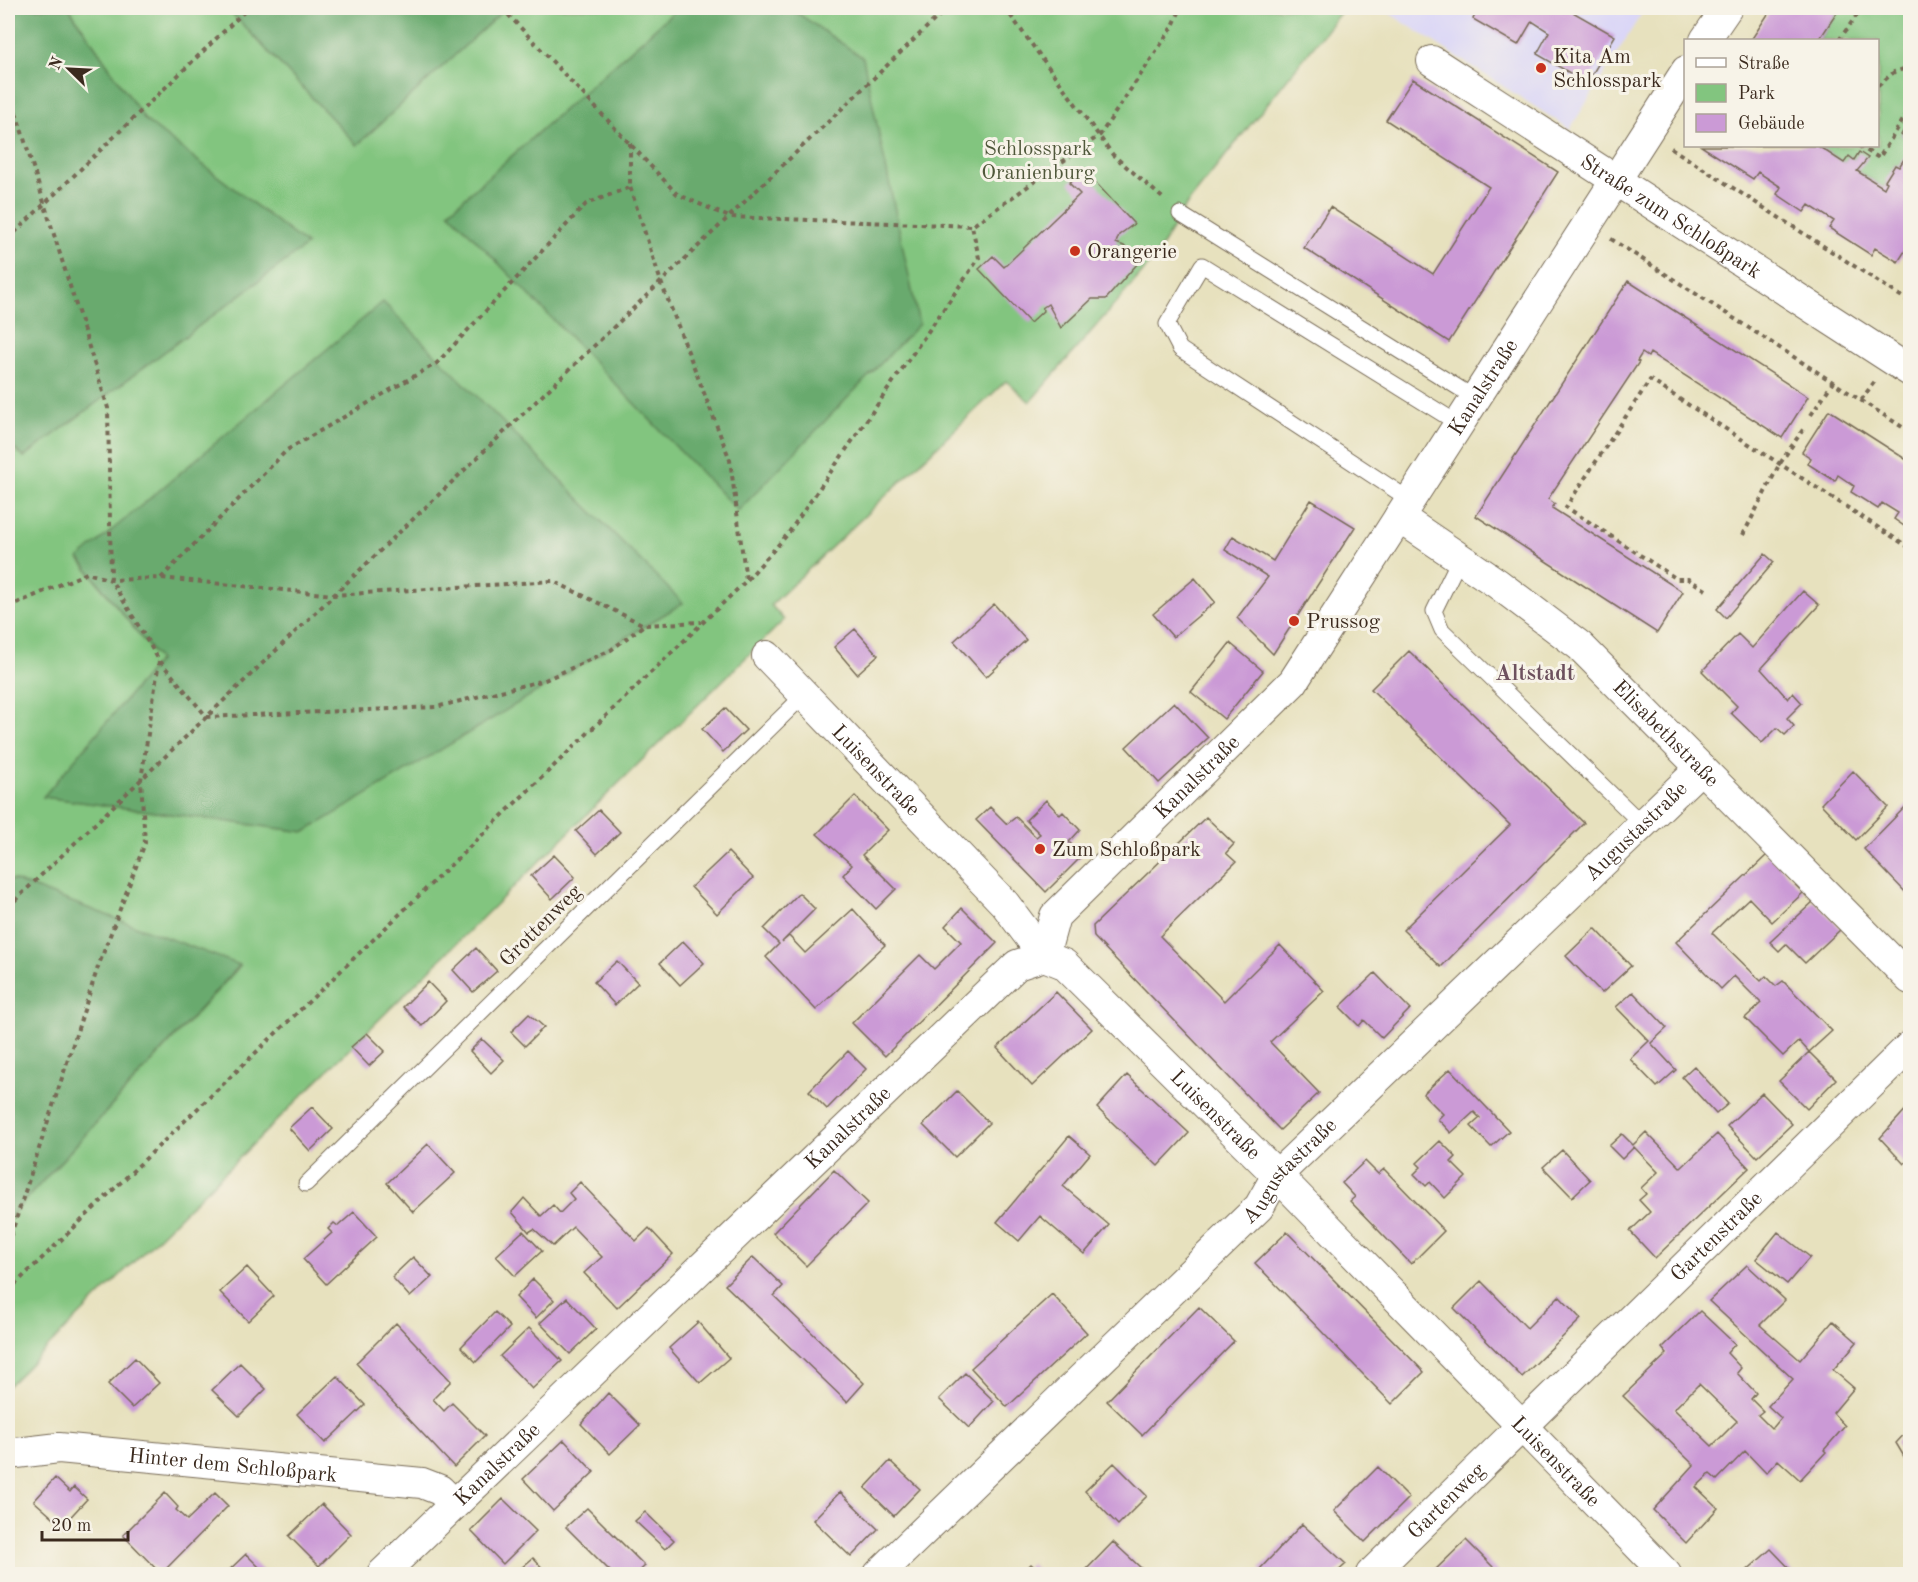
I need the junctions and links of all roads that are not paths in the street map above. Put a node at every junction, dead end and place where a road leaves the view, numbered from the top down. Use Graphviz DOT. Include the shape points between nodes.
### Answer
graph roads {
  1 [pos="1727,8"];
  2 [pos="1706,39"];
  3 [pos="1432,61"];
  4 [pos="1684,74"];
  5 [pos="1615,179"];
  6 [pos="1180,214"];
  7 [pos="1911,371"];
  8 [pos="1475,398"];
  9 [pos="1459,424"];
  10 [pos="1404,509"];
  11 [pos="1460,558"];
  12 [pos="767,656"];
  13 [pos="804,695"];
  14 [pos="1701,768"];
  15 [pos="1642,824"];
  16 [pos="1044,956"];
  17 [pos="1911,979"];
  18 [pos="1911,1046"];
  19 [pos="1277,1175"];
  20 [pos="306,1184"];
  21 [pos="1521,1427"];
  22 [pos="8,1454"];
  23 [pos="454,1504"];
  24 [pos="382,1575"];
  25 [pos="879,1575"];
  26 [pos="1371,1575"];
  27 [pos="1666,1575"];
  1 -- 2 [label="street"];
  3 -- 5 [label="street, Straße zum Schloßpark"];
  4 -- 5 [label="street, Kanalstraße"];
  5 -- 7 [label="street, Straße zum Schloßpark"];
  5 -- 8 [label="street, Kanalstraße"];
  6 -- 8 [label="lane"];
  8 -- 9 [label="street, Kanalstraße"];
  9 -- 10 [label="street, Kanalstraße"];
  9 -- 10 [label="lane" via="1202,265 1167,324 1180,350"];
  10 -- 11 [label="street, Elisabethstraße"];
  10 -- 16 [label="street, Kanalstraße" via="1293,682 1055,916"];
  11 -- 14 [label="street, Elisabethstraße" via="1580,646"];
  11 -- 15 [label="lane" via="1434,611 1442,630"];
  12 -- 13 [label="street, Luisenstraße"];
  13 -- 16 [label="street, Luisenstraße" via="1005,904"];
  13 -- 20 [label="lane, Grottenweg"];
  14 -- 15 [label="street, Augustastraße"];
  14 -- 17 [label="street, Elisabethstraße"];
  15 -- 19 [label="street, Augustastraße"];
  16 -- 19 [label="street, Luisenstraße" via="1064,964"];
  16 -- 23 [label="street, Kanalstraße" via="1017,965"];
  18 -- 21 [label="street, Gartenstraße"];
  19 -- 21 [label="street, Luisenstraße"];
  19 -- 25 [label="street, Augustastraße" via="1259,1207"];
  21 -- 26 [label="street, Gartenweg"];
  21 -- 27 [label="street, Luisenstraße"];
  22 -- 23 [label="street, Hinter dem Schloßpark" via="58,1448 422,1483 440,1490"];
  23 -- 24 [label="street, Kanalstraße"];
}
